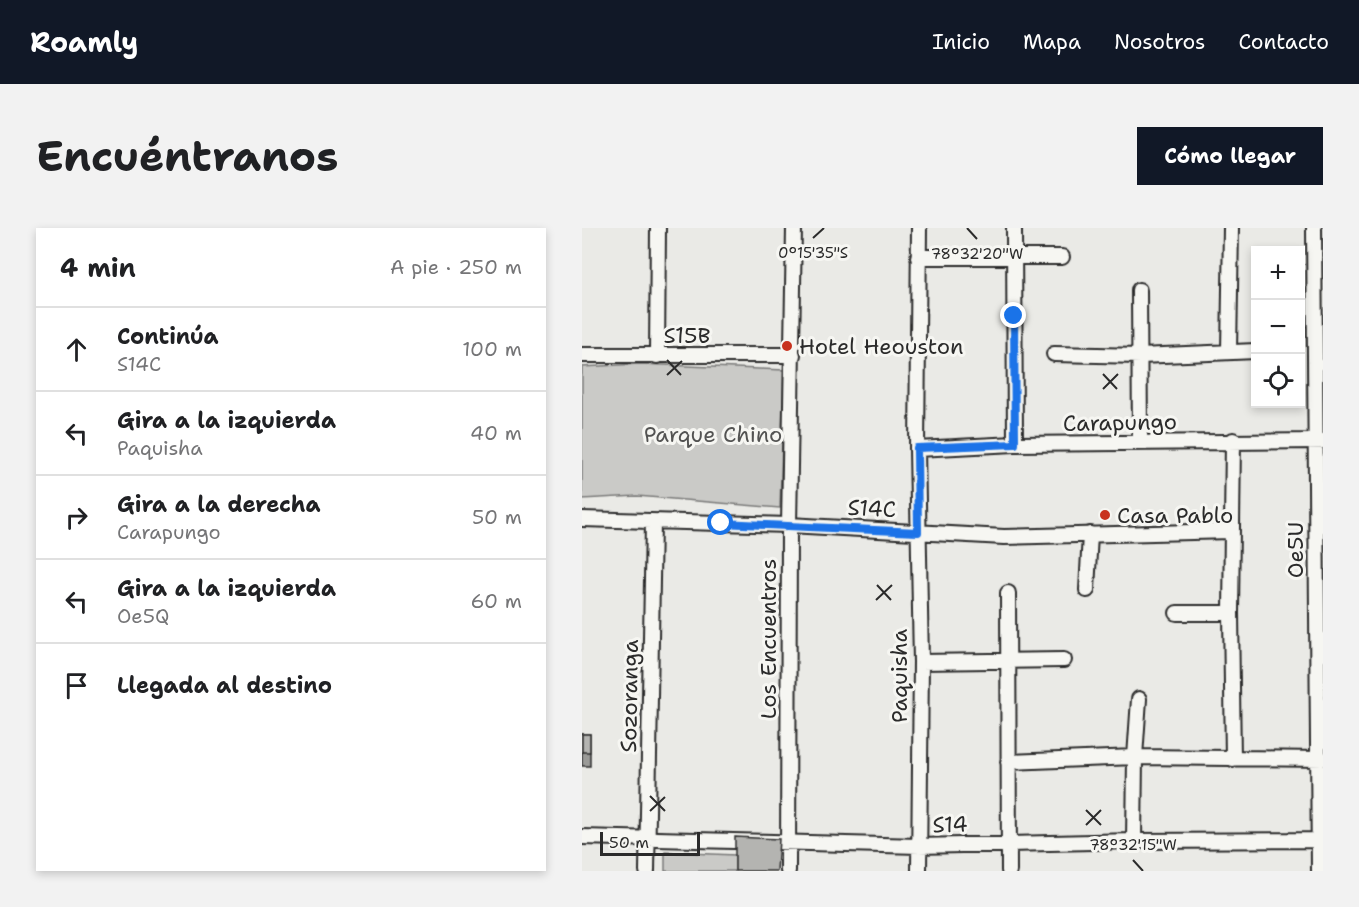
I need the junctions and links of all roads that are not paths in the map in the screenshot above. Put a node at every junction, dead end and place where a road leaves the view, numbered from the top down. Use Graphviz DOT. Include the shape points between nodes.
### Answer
graph roads {
  1 [pos="658,228"];
  2 [pos="794,228"];
  3 [pos="919,228"];
  4 [pos="1014,228"];
  5 [pos="1231,228"];
  6 [pos="1314,228"];
  7 [pos="918,257"];
  8 [pos="1014,257"];
  9 [pos="1062,257"];
  10 [pos="1138,290"];
  11 [pos="1305,350"];
  12 [pos="1315,350"];
  13 [pos="1251,351"];
  14 [pos="1229,352"];
  15 [pos="1054,354"];
  16 [pos="582,355"];
  17 [pos="657,356"];
  18 [pos="793,356"];
  19 [pos="1140,356"];
  20 [pos="1233,440"];
  21 [pos="1319,441"];
  22 [pos="1140,442"];
  23 [pos="1015,444"];
  24 [pos="917,448"];
  25 [pos="582,519"];
  26 [pos="653,522"];
  27 [pos="789,525"];
  28 [pos="1231,531"];
  29 [pos="918,532"];
  30 [pos="1090,534"];
  31 [pos="1087,590"];
  32 [pos="1008,592"];
  33 [pos="1177,613"];
  34 [pos="1231,613"];
  35 [pos="1064,660"];
  36 [pos="1008,661"];
  37 [pos="921,662"];
  38 [pos="1320,668"];
  39 [pos="1139,699"];
  40 [pos="1135,757"];
  41 [pos="1233,759"];
  42 [pos="1320,759"];
  43 [pos="1008,762"];
  44 [pos="582,837"];
  45 [pos="648,840"];
  46 [pos="1321,840"];
  47 [pos="1134,841"];
  48 [pos="788,843"];
  49 [pos="1009,844"];
  50 [pos="919,846"];
  51 [pos="647,871"];
  52 [pos="788,871"];
  53 [pos="919,871"];
  54 [pos="1009,871"];
  55 [pos="1319,871"];
  1 -- 17 [label="street"];
  2 -- 18 [label="street, Los Encuentros"];
  3 -- 7 [label="street, Paquisha"];
  4 -- 8 [label="street"];
  5 -- 14 [label="street"];
  6 -- 12 [label="street, Oe5U"];
  7 -- 8 [label="street"];
  7 -- 24 [label="street, Paquisha"];
  8 -- 9 [label="street"];
  8 -- 23 [label="street"];
  10 -- 19 [label="street"];
  11 -- 12 [label="street"];
  12 -- 21 [label="street, Oe5U"];
  13 -- 14 [label="street"];
  14 -- 19 [label="street"];
  15 -- 19 [label="street"];
  16 -- 17 [label="street, S15B"];
  17 -- 18 [label="street, S15B"];
  18 -- 27 [label="street, Los Encuentros"];
  19 -- 22 [label="street"];
  20 -- 21 [label="street, Carapungo"];
  20 -- 22 [label="street, Carapungo"];
  20 -- 28 [label="street"];
  21 -- 38 [label="street, Oe5U"];
  22 -- 23 [label="street, Carapungo"];
  23 -- 24 [label="street, Carapungo"];
  24 -- 29 [label="street, Paquisha"];
  25 -- 26 [label="street, S14C"];
  26 -- 27 [label="street, S14C"];
  26 -- 45 [label="street, Sozoranga"];
  27 -- 29 [label="street, S14C"];
  27 -- 48 [label="street, Los Encuentros"];
  28 -- 30 [label="street, S14C"];
  28 -- 34 [label="street"];
  29 -- 30 [label="street, S14C" via="1004,537"];
  29 -- 37 [label="street, Paquisha"];
  30 -- 31 [label="street"];
  32 -- 36 [label="street"];
  33 -- 34 [label="street"];
  34 -- 41 [label="street"];
  35 -- 36 [label="street"];
  36 -- 37 [label="street"];
  36 -- 43 [label="street"];
  37 -- 50 [label="street, Paquisha"];
  38 -- 42 [label="street, Oe5U"];
  39 -- 40 [label="street"];
  40 -- 41 [label="street"];
  40 -- 43 [label="street"];
  40 -- 47 [label="street"];
  41 -- 42 [label="street"];
  42 -- 46 [label="street, Oe5U"];
  43 -- 49 [label="street"];
  44 -- 45 [label="street, S14"];
  45 -- 48 [label="street, S14"];
  45 -- 51 [label="street, Sozoranga"];
  46 -- 47 [label="street, S14"];
  46 -- 55 [label="street, Oe5U"];
  47 -- 49 [label="street, S14"];
  48 -- 50 [label="street, S14"];
  48 -- 52 [label="street, Los Encuentros"];
  49 -- 50 [label="street, S14"];
  49 -- 54 [label="street"];
  50 -- 53 [label="street, Paquisha"];
}
